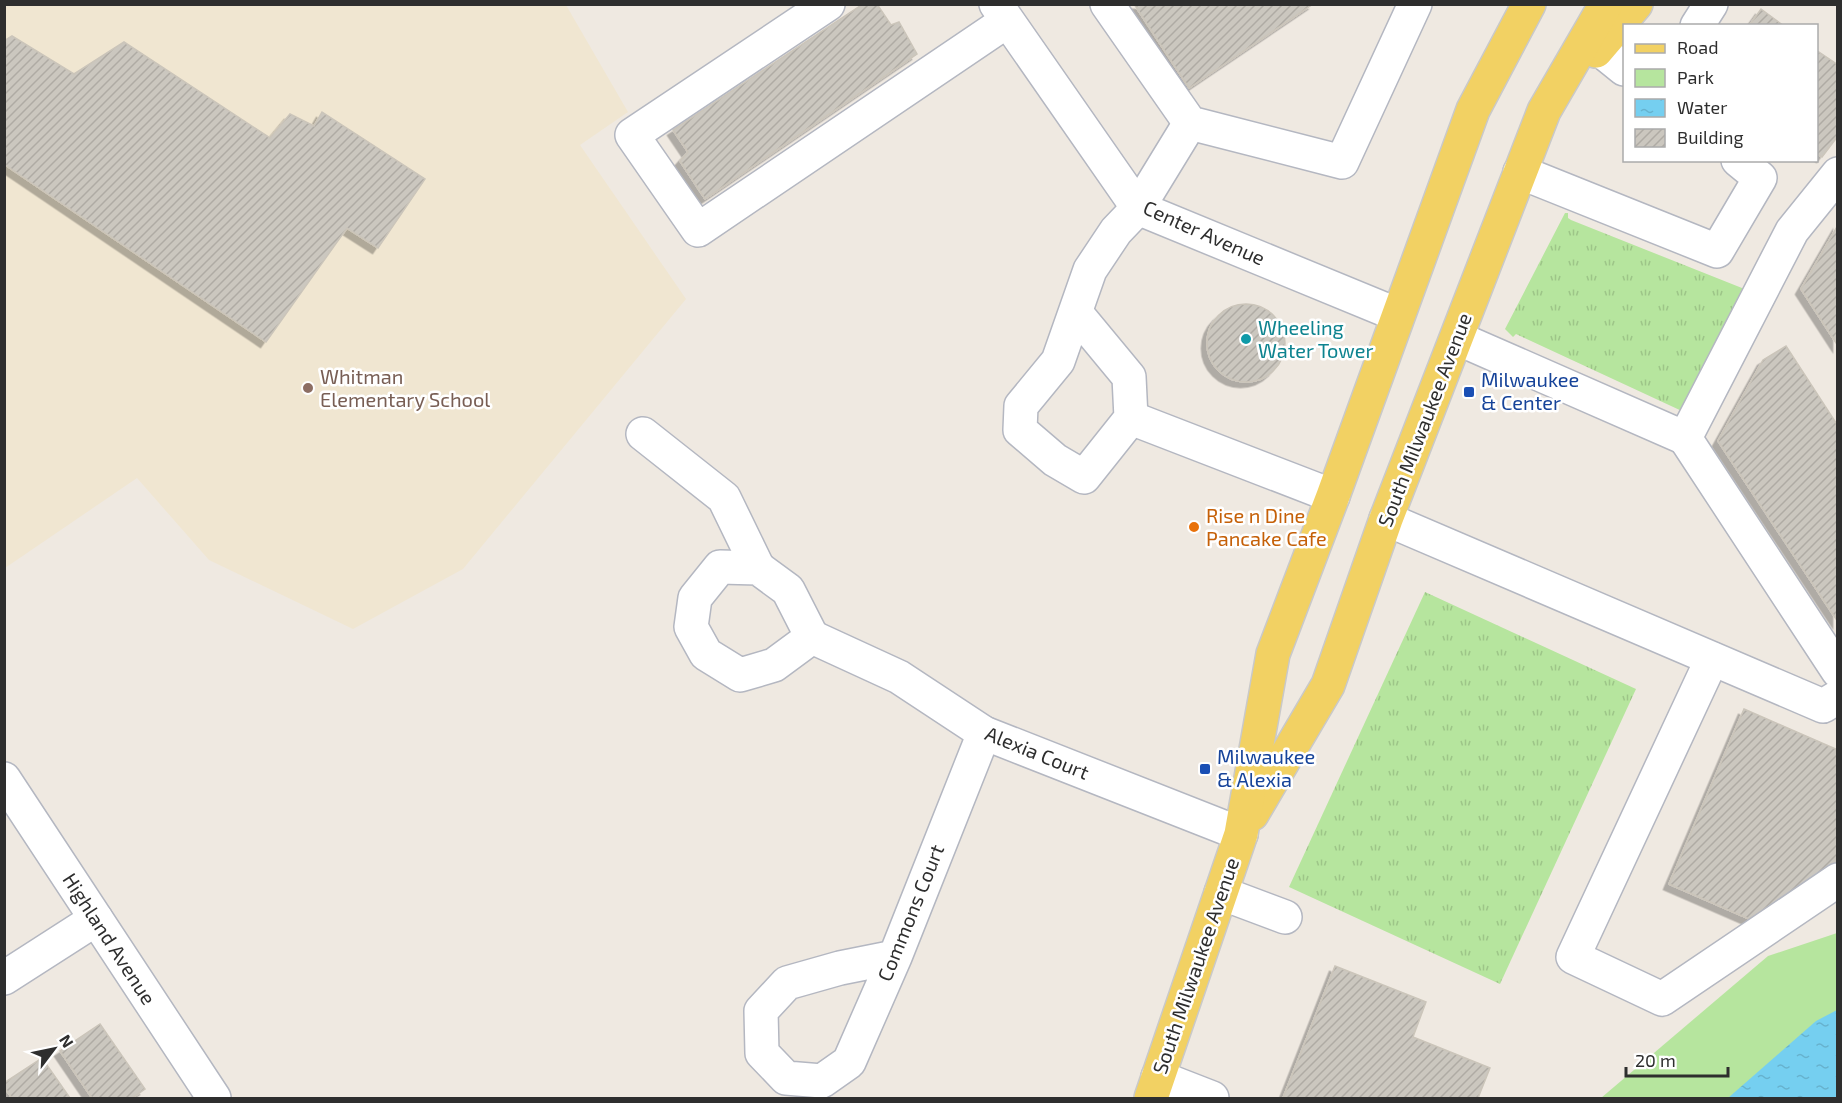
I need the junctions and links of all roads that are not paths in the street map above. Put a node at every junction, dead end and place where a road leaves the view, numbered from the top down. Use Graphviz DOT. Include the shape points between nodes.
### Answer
graph roads {
  1 [pos="828,4"];
  2 [pos="1107,4"];
  3 [pos="1415,4"];
  4 [pos="1528,4"];
  5 [pos="1606,4"];
  6 [pos="1636,4"];
  7 [pos="1711,4"];
  8 [pos="1002,13"];
  9 [pos="1698,24"];
  10 [pos="1598,48"];
  11 [pos="1623,68"];
  12 [pos="1544,111"];
  13 [pos="1190,123"];
  14 [pos="1740,162"];
  15 [pos="1520,172"];
  16 [pos="1838,174"];
  17 [pos="1138,208"];
  18 [pos="1076,313"];
  19 [pos="1398,315"];
  20 [pos="1457,338"];
  21 [pos="1131,418"];
  22 [pos="643,434"];
  23 [pos="1685,438"];
  24 [pos="1333,496"];
  25 [pos="1386,519"];
  26 [pos="758,568"];
  27 [pos="812,637"];
  28 [pos="1712,659"];
  29 [pos="1838,671"];
  30 [pos="1838,697"];
  31 [pos="984,734"];
  32 [pos="4,779"];
  33 [pos="1241,834"];
  34 [pos="1838,880"];
  35 [pos="1221,893"];
  36 [pos="1285,917"];
  37 [pos="96,919"];
  38 [pos="895,957"];
  39 [pos="4,978"];
  40 [pos="1155,1088"];
  41 [pos="214,1098"];
  42 [pos="1212,1098"];
  1 -- 8 [label="street" via="632,135 698,230"];
  2 -- 13 [label="street"];
  3 -- 13 [label="street" via="1342,162"];
  4 -- 19 [label="main road, South Milwaukee Avenue" via="1473,110"];
  5 -- 12 [label="main road, South Milwaukee Avenue"];
  6 -- 10 [label="main road"];
  7 -- 9 [label="street"];
  8 -- 17 [label="street, Center Avenue"];
  10 -- 11 [label="street"];
  10 -- 12 [label="main road"];
  12 -- 15 [label="main road, South Milwaukee Avenue"];
  13 -- 17 [label="street"];
  14 -- 15 [label="street" via="1760,178 1717,251"];
  15 -- 20 [label="main road, South Milwaukee Avenue"];
  16 -- 23 [label="street" via="1792,231"];
  17 -- 18 [label="street" via="1116,231 1090,270"];
  17 -- 19 [label="street, Center Avenue"];
  18 -- 21 [label="street" via="1129,377"];
  18 -- 21 [label="street" via="1058,361 1021,406 1020,430 1055,460 1084,477"];
  19 -- 24 [label="main road, South Milwaukee Avenue"];
  20 -- 23 [label="street"];
  20 -- 25 [label="main road, South Milwaukee Avenue"];
  21 -- 24 [label="street"];
  22 -- 26 [label="street" via="724,498"];
  23 -- 29 [label="street"];
  24 -- 33 [label="main road, South Milwaukee Avenue" via="1274,654"];
  25 -- 28 [label="street"];
  25 -- 33 [label="main road, South Milwaukee Avenue" via="1328,685"];
  26 -- 27 [label="street" via="788,590"];
  26 -- 27 [label="street" via="720,567 695,598 691,627 706,654 740,675 774,665"];
  27 -- 31 [label="street, Alexia Court" via="900,677"];
  28 -- 30 [label="street" via="1823,706"];
  28 -- 34 [label="street" via="1573,957 1662,999"];
  31 -- 33 [label="street, Alexia Court"];
  31 -- 38 [label="street, Commons Court"];
  32 -- 37 [label="street, Highland Avenue"];
  33 -- 35 [label="main road, South Milwaukee Avenue"];
  35 -- 36 [label="street"];
  35 -- 40 [label="main road, South Milwaukee Avenue"];
  37 -- 39 [label="street"];
  37 -- 41 [label="street, Highland Avenue"];
  38 -- 38 [label="street, Commons Court" via="849,1062 822,1081 786,1078 762,1053 761,1011 787,983"];
  40 -- 42 [label="street"];
}
